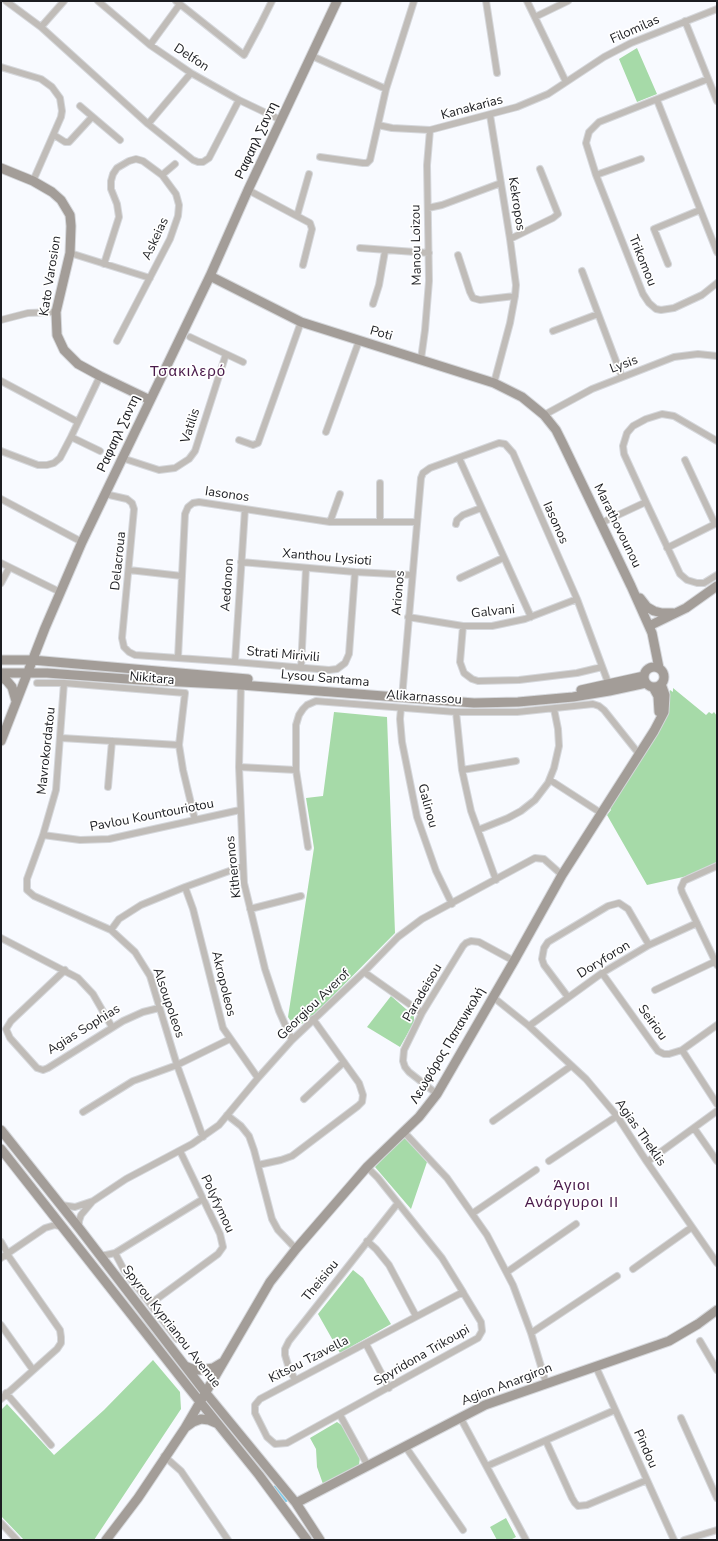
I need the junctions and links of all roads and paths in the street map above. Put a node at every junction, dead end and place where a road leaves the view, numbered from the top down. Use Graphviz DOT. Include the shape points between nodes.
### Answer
graph roads {
  1 [pos="6,1"];
  2 [pos="64,1"];
  3 [pos="98,1"];
  4 [pos="272,1"];
  5 [pos="337,1"];
  6 [pos="414,1"];
  7 [pos="486,1"];
  8 [pos="527,1"];
  9 [pos="568,1"];
  10 [pos="178,2"];
  11 [pos="717,9"];
  12 [pos="535,17"];
  13 [pos="685,21"];
  14 [pos="41,27"];
  15 [pos="150,45"];
  16 [pos="312,56"];
  17 [pos="1,67"];
  18 [pos="191,73"];
  19 [pos="497,73"];
  20 [pos="708,79"];
  21 [pos="566,82"];
  22 [pos="386,89"];
  23 [pos="239,100"];
  24 [pos="657,100"];
  25 [pos="717,101"];
  26 [pos="80,106"];
  27 [pos="490,115"];
  28 [pos="92,116"];
  29 [pos="281,120"];
  30 [pos="148,124"];
  31 [pos="378,125"];
  32 [pos="430,130"];
  33 [pos="54,135"];
  34 [pos="120,140"];
  35 [pos="320,157"];
  36 [pos="641,159"];
  37 [pos="175,164"];
  38 [pos="1,168"];
  39 [pos="540,169"];
  40 [pos="309,174"];
  41 [pos="162,175"];
  42 [pos="596,175"];
  43 [pos="33,181"];
  44 [pos="501,183"];
  45 [pos="248,190"];
  46 [pos="428,208"];
  47 [pos="700,210"];
  48 [pos="298,216"];
  49 [pos="510,239"];
  50 [pos="360,248"];
  51 [pos="385,250"];
  52 [pos="429,252"];
  53 [pos="717,252"];
  54 [pos="70,253"];
  55 [pos="458,254"];
  56 [pos="104,264"];
  57 [pos="668,264"];
  58 [pos="303,265"];
  59 [pos="582,270"];
  60 [pos="210,276"];
  61 [pos="150,278"];
  62 [pos="717,283"];
  63 [pos="515,296"];
  64 [pos="373,304"];
  65 [pos="56,312"];
  66 [pos="598,314"];
  67 [pos="1,320"];
  68 [pos="301,322"];
  69 [pos="553,331"];
  70 [pos="190,337"];
  71 [pos="117,341"];
  72 [pos="359,341"];
  73 [pos="226,354"];
  74 [pos="717,356"];
  75 [pos="421,359"];
  76 [pos="243,362"];
  77 [pos="100,376"];
  78 [pos="622,377"];
  79 [pos="1,381"];
  80 [pos="494,382"];
  81 [pos="150,400"];
  82 [pos="544,415"];
  83 [pos="78,422"];
  84 [pos="326,432"];
  85 [pos="71,437"];
  86 [pos="239,440"];
  87 [pos="717,441"];
  88 [pos="1,451"];
  89 [pos="100,451"];
  90 [pos="122,458"];
  91 [pos="459,458"];
  92 [pos="685,460"];
  93 [pos="380,483"];
  94 [pos="419,489"];
  95 [pos="105,494"];
  96 [pos="340,494"];
  97 [pos="1,499"];
  98 [pos="646,502"];
  99 [pos="481,508"];
  100 [pos="245,509"];
  101 [pos="330,522"];
  102 [pos="380,522"];
  103 [pos="416,522"];
  104 [pos="601,523"];
  105 [pos="456,524"];
  106 [pos="716,524"];
  107 [pos="82,542"];
  108 [pos="667,548"];
  109 [pos="504,558"];
  110 [pos="241,562"];
  111 [pos="1,563"];
  112 [pos="9,568"];
  113 [pos="306,568"];
  114 [pos="129,570"];
  115 [pos="355,572"];
  116 [pos="412,575"];
  117 [pos="717,575"];
  118 [pos="182,576"];
  119 [pos="460,578"];
  120 [pos="1,583"];
  121 [pos="632,586"];
  122 [pos="717,586"];
  123 [pos="60,592"];
  124 [pos="576,599"];
  125 [pos="677,613"];
  126 [pos="408,617"];
  127 [pos="531,617"];
  128 [pos="463,626"];
  129 [pos="649,626"];
  130 [pos="126,650"];
  131 [pos="178,658"];
  132 [pos="1,660"];
  133 [pos="32,660"];
  134 [pos="235,662"];
  135 [pos="602,667"];
  136 [pos="301,668"];
  137 [pos="654,668"];
  138 [pos="1,672"];
  139 [pos="28,672"];
  140 [pos="1,677"];
  141 [pos="241,682"];
  142 [pos="651,682"];
  143 [pos="36,683"];
  144 [pos="64,683"];
  145 [pos="608,685"];
  146 [pos="402,695"];
  147 [pos="16,701"];
  148 [pos="401,708"];
  149 [pos="554,709"];
  150 [pos="456,712"];
  151 [pos="61,738"];
  152 [pos="1,741"];
  153 [pos="112,741"];
  154 [pos="179,745"];
  155 [pos="639,754"];
  156 [pos="516,761"];
  157 [pos="238,767"];
  158 [pos="296,770"];
  159 [pos="462,770"];
  160 [pos="550,780"];
  161 [pos="108,787"];
  162 [pos="240,810"];
  163 [pos="601,813"];
  164 [pos="195,820"];
  165 [pos="478,830"];
  166 [pos="43,835"];
  167 [pos="308,847"];
  168 [pos="243,866"];
  169 [pos="717,866"];
  170 [pos="562,875"];
  171 [pos="496,880"];
  172 [pos="185,887"];
  173 [pos="27,890"];
  174 [pos="301,896"];
  175 [pos="452,904"];
  176 [pos="250,909"];
  177 [pos="697,923"];
  178 [pos="111,930"];
  179 [pos="1,938"];
  180 [pos="649,945"];
  181 [pos="514,961"];
  182 [pos="716,963"];
  183 [pos="65,970"];
  184 [pos="364,972"];
  185 [pos="602,973"];
  186 [pos="655,990"];
  187 [pos="568,996"];
  188 [pos="493,997"];
  189 [pos="159,1008"];
  190 [pos="422,1012"];
  191 [pos="313,1019"];
  192 [pos="717,1025"];
  193 [pos="529,1026"];
  194 [pos="112,1027"];
  195 [pos="230,1039"];
  196 [pos="292,1040"];
  197 [pos="682,1050"];
  198 [pos="344,1062"];
  199 [pos="177,1065"];
  200 [pos="571,1066"];
  201 [pos="258,1078"];
  202 [pos="437,1094"];
  203 [pos="304,1099"];
  204 [pos="717,1104"];
  205 [pos="717,1111"];
  206 [pos="83,1112"];
  207 [pos="227,1115"];
  208 [pos="617,1116"];
  209 [pos="493,1121"];
  210 [pos="694,1128"];
  211 [pos="1,1130"];
  212 [pos="404,1132"];
  213 [pos="203,1137"];
  214 [pos="1,1149"];
  215 [pos="180,1151"];
  216 [pos="549,1161"];
  217 [pos="717,1161"];
  218 [pos="647,1162"];
  219 [pos="258,1165"];
  220 [pos="367,1167"];
  221 [pos="536,1170"];
  222 [pos="203,1200"];
  223 [pos="93,1201"];
  224 [pos="398,1203"];
  225 [pos="60,1205"];
  226 [pos="50,1212"];
  227 [pos="473,1213"];
  228 [pos="576,1224"];
  229 [pos="62,1226"];
  230 [pos="692,1227"];
  231 [pos="45,1228"];
  232 [pos="79,1228"];
  233 [pos="367,1241"];
  234 [pos="1,1242"];
  235 [pos="296,1249"];
  236 [pos="115,1253"];
  237 [pos="8,1254"];
  238 [pos="100,1255"];
  239 [pos="1,1258"];
  240 [pos="717,1263"];
  241 [pos="634,1269"];
  242 [pos="507,1272"];
  243 [pos="617,1276"];
  244 [pos="462,1292"];
  245 [pos="150,1304"];
  246 [pos="717,1310"];
  247 [pos="416,1316"];
  248 [pos="1,1325"];
  249 [pos="531,1333"];
  250 [pos="177,1339"];
  251 [pos="700,1341"];
  252 [pos="366,1344"];
  253 [pos="223,1362"];
  254 [pos="185,1366"];
  255 [pos="596,1367"];
  256 [pos="716,1367"];
  257 [pos="33,1370"];
  258 [pos="295,1380"];
  259 [pos="546,1383"];
  260 [pos="389,1388"];
  261 [pos="205,1392"];
  262 [pos="6,1393"];
  263 [pos="1,1399"];
  264 [pos="200,1402"];
  265 [pos="615,1410"];
  266 [pos="340,1415"];
  267 [pos="460,1417"];
  268 [pos="680,1418"];
  269 [pos="219,1426"];
  270 [pos="185,1428"];
  271 [pos="546,1441"];
  272 [pos="51,1444"];
  273 [pos="276,1444"];
  274 [pos="404,1446"];
  275 [pos="164,1456"];
  276 [pos="368,1466"];
  277 [pos="487,1466"];
  278 [pos="646,1480"];
  279 [pos="311,1496"];
  280 [pos="717,1498"];
  281 [pos="296,1503"];
  282 [pos="308,1522"];
  283 [pos="1,1523"];
  284 [pos="299,1528"];
  285 [pos="463,1530"];
  286 [pos="717,1530"];
  287 [pos="17,1540"];
  288 [pos="106,1540"];
  289 [pos="228,1540"];
  290 [pos="307,1540"];
  291 [pos="320,1540"];
  292 [pos="526,1540"];
  293 [pos="674,1540"];
  294 [pos="684,1540"];
  1 -- 14 [label="street"];
  2 -- 14 [label="street"];
  3 -- 15 [label="street, Delfon"];
  4 -- 10 [label="street" via="244,55"];
  5 -- 16 [label="street"];
  6 -- 22 [label="street"];
  7 -- 19 [label="street"];
  8 -- 12 [label="street"];
  9 -- 12 [label="street"];
  10 -- 15 [label="street"];
  11 -- 13 [label="street, Filomilas"];
  12 -- 21 [label="street"];
  13 -- 20 [label="street"];
  13 -- 21 [label="street, Filomilas" via="616,50"];
  14 -- 30 [label="street"];
  15 -- 18 [label="street, Delfon"];
  16 -- 22 [label="street"];
  16 -- 29 [label="street, Ραφαηλ Σαντη"];
  17 -- 33 [label="street" via="41,79 52,87 60,98 62,111"];
  18 -- 23 [label="street, Delfon"];
  18 -- 30 [label="street"];
  20 -- 24 [label="street, Trikomou"];
  20 -- 25 [label="street"];
  21 -- 27 [label="street, Kanakarias" via="529,103"];
  22 -- 31 [label="street"];
  23 -- 29 [label="street, Delfon"];
  23 -- 30 [label="street" via="209,158 202,162 193,160"];
  24 -- 42 [label="street, Trikomou" via="599,122 591,128 586,143"];
  24 -- 47 [label="street"];
  26 -- 28 [label="street"];
  27 -- 32 [label="street, Kanakarias"];
  27 -- 44 [label="street, Kekropos"];
  28 -- 33 [label="street" via="69,142"];
  28 -- 34 [label="street"];
  29 -- 45 [label="street, Ραφαηλ Σαντη"];
  31 -- 32 [label="street, Kanakarias"];
  31 -- 35 [label="street" via="369,162"];
  32 -- 46 [label="street, Manou Loizou" via="427,165"];
  33 -- 43 [label="street"];
  36 -- 42 [label="street"];
  37 -- 41 [label="street"];
  38 -- 43 [label="street, Kato Varosion"];
  39 -- 49 [label="street" via="558,214"];
  40 -- 48 [label="street"];
  41 -- 56 [label="street, Askeias" via="136,159 117,168 111,181 111,189 119,217"];
  41 -- 61 [label="street, Askeias" via="176,194 178,216 170,239"];
  42 -- 62 [label="street, Trikomou" via="643,294 649,303 661,310 674,308 702,295"];
  43 -- 54 [label="street, Kato Varosion" via="57,196 68,209 71,226"];
  44 -- 46 [label="street"];
  44 -- 49 [label="street, Kekropos"];
  45 -- 48 [label="street"];
  45 -- 60 [label="street, Ραφαηλ Σαντη"];
  46 -- 52 [label="street, Manou Loizou"];
  47 -- 53 [label="street"];
  47 -- 57 [label="street" via="654,229"];
  48 -- 58 [label="street" via="310,223 312,229"];
  49 -- 63 [label="street, Kekropos"];
  50 -- 51 [label="street"];
  51 -- 52 [label="street"];
  51 -- 64 [label="street"];
  52 -- 75 [label="street, Manou Loizou" via="428,303"];
  54 -- 56 [label="street"];
  54 -- 65 [label="street, Kato Varosion"];
  55 -- 63 [label="street" via="470,292 476,300"];
  56 -- 61 [label="street"];
  59 -- 66 [label="street"];
  60 -- 68 [label="street, Poti"];
  60 -- 81 [label="street, Ραφαηλ Σαντη"];
  61 -- 71 [label="street, Askeias"];
  63 -- 80 [label="street, Kekropos"];
  65 -- 67 [label="street" via="28,313"];
  65 -- 77 [label="street, Kato Varosion" via="57,335 64,350 75,362"];
  66 -- 69 [label="street"];
  66 -- 78 [label="street"];
  68 -- 72 [label="street, Poti"];
  68 -- 86 [label="street" via="258,443 253,445"];
  70 -- 73 [label="street"];
  72 -- 75 [label="street, Poti"];
  72 -- 84 [label="street"];
  73 -- 76 [label="street"];
  73 -- 90 [label="street, Vatilis" via="190,459 175,468 159,470"];
  74 -- 78 [label="street, Lysis" via="698,354 674,357"];
  75 -- 80 [label="street, Poti"];
  77 -- 81 [label="street, Kato Varosion"];
  77 -- 83 [label="street"];
  78 -- 82 [label="street, Lysis" via="592,389"];
  79 -- 83 [label="street"];
  80 -- 82 [label="street, Poti" via="522,397"];
  81 -- 90 [label="street, Ραφαηλ Σαντη"];
  82 -- 104 [label="street, Marathovounou" via="564,444"];
  83 -- 85 [label="street"];
  85 -- 88 [label="street" via="60,458 47,465 38,465"];
  85 -- 89 [label="street"];
  87 -- 98 [label="street" via="670,415 654,416 633,426 625,438 623,450"];
  90 -- 95 [label="street, Ραφαηλ Σαντη"];
  91 -- 94 [label="street, Iasonos" via="426,471 421,478"];
  91 -- 99 [label="street"];
  91 -- 124 [label="street, Iasonos" via="499,443 508,446"];
  92 -- 106 [label="street"];
  93 -- 102 [label="street"];
  94 -- 103 [label="street, Arionos"];
  95 -- 107 [label="street, Ραφαηλ Σαντη"];
  95 -- 114 [label="street, Delacroua" via="124,498 133,506"];
  96 -- 101 [label="street"];
  97 -- 107 [label="street"];
  98 -- 104 [label="street"];
  98 -- 108 [label="street"];
  99 -- 105 [label="street" via="463,515"];
  99 -- 109 [label="street"];
  100 -- 101 [label="street, Iasonos"];
  100 -- 110 [label="street, Aedonon"];
  100 -- 118 [label="street, Iasonos" via="199,502 188,507 185,514"];
  101 -- 102 [label="street, Iasonos"];
  102 -- 103 [label="street, Iasonos"];
  103 -- 116 [label="street, Arionos"];
  104 -- 121 [label="street, Marathovounou"];
  106 -- 108 [label="street"];
  107 -- 123 [label="street, Ραφαηλ Σαντη"];
  108 -- 117 [label="street" via="678,571 687,580 700,583"];
  109 -- 119 [label="street"];
  109 -- 127 [label="street"];
  110 -- 113 [label="street, Xanthou Lysioti"];
  110 -- 134 [label="street, Aedonon"];
  111 -- 112 [label="street"];
  112 -- 120 [label="street"];
  112 -- 123 [label="street"];
  113 -- 115 [label="street, Xanthou Lysioti"];
  113 -- 136 [label="street"];
  114 -- 118 [label="street"];
  114 -- 130 [label="street, Delacroua" via="122,638"];
  115 -- 116 [label="street, Xanthou Lysioti"];
  115 -- 136 [label="street, Strati Mirivili" via="347,660 339,668 331,670"];
  116 -- 126 [label="street, Arionos"];
  118 -- 131 [label="street, Iasonos"];
  121 -- 125 [label="street" via="650,609 662,613"];
  121 -- 129 [label="street, Marathovounou"];
  122 -- 125 [label="street"];
  123 -- 133 [label="street, Ραφαηλ Σαντη"];
  124 -- 127 [label="street, Galvani"];
  124 -- 135 [label="street, Iasonos"];
  125 -- 129 [label="street"];
  126 -- 128 [label="street, Galvani"];
  126 -- 146 [label="street, Arionos"];
  127 -- 128 [label="street, Galvani" via="499,625"];
  128 -- 135 [label="street" via="460,662 464,674 475,680 544,678"];
  129 -- 137 [label="street, Marathovounou" via="656,653"];
  130 -- 131 [label="street, Strati Mirivili" via="139,656"];
  131 -- 134 [label="street, Strati Mirivili"];
  132 -- 133 [label="street, Lysou Santama"];
  133 -- 139 [label="street, Ραφαηλ Σαντη"];
  133 -- 141 [label="street, Lysou Santama"];
  134 -- 136 [label="street, Strati Mirivili"];
  135 -- 145 [label="street, Iasonos"];
  137 -- 142 [label="street" via="647,670"];
  137 -- 142 [label="street, Marathovounou" via="664,676"];
  138 -- 139 [label="street, Lysou Santama"];
  139 -- 141 [label="street, Lysou Santama" via="141,680"];
  139 -- 147 [label="street, Ραφαηλ Σαντη"];
  140 -- 147 [label="street" via="12,687"];
  141 -- 146 [label="street, Lysou Santama" via="344,688"];
  141 -- 157 [label="street, Kitheronos"];
  142 -- 145 [label="street, Lysou Santama"];
  142 -- 146 [label="street, Lysou Santama" via="573,697 518,702 474,703"];
  142 -- 155 [label="street, Λεωφόρος Παπανικολή" via="665,695 664,712"];
  143 -- 144 [label="street, Nikitara"];
  144 -- 151 [label="street, Mavrokordatou"];
  144 -- 154 [label="street, Nikitara" via="185,693"];
  145 -- 146 [label="street, Lysou Santama" via="572,692 493,697"];
  147 -- 152 [label="street, Ραφαηλ Σαντη"];
  148 -- 150 [label="street, Alikarnassou"];
  148 -- 158 [label="street, Alikarnassou" via="320,701 307,705 299,715 296,725"];
  148 -- 175 [label="street, Galinou" via="402,742 417,817 436,871"];
  149 -- 150 [label="street, Alikarnassou"];
  149 -- 155 [label="street, Alikarnassou" via="586,704 599,706"];
  149 -- 160 [label="street" via="559,746"];
  150 -- 159 [label="street"];
  151 -- 153 [label="street"];
  151 -- 166 [label="street, Mavrokordatou" via="56,790"];
  153 -- 154 [label="street"];
  153 -- 161 [label="street"];
  154 -- 164 [label="street, Nikitara"];
  155 -- 163 [label="street, Λεωφόρος Παπανικολή"];
  156 -- 159 [label="street"];
  157 -- 158 [label="street"];
  157 -- 162 [label="street, Kitheronos"];
  158 -- 167 [label="street, Alikarnassou"];
  159 -- 165 [label="street"];
  160 -- 163 [label="street"];
  160 -- 165 [label="street" via="535,800 521,811"];
  162 -- 164 [label="street, Pavlou Kountouriotou"];
  162 -- 168 [label="street, Kitheronos"];
  163 -- 170 [label="street, Λεωφόρος Παπανικολή"];
  164 -- 166 [label="street, Pavlou Kountouriotou" via="109,839 63,839"];
  165 -- 171 [label="street"];
  166 -- 173 [label="street, Mavrokordatou" via="27,879"];
  168 -- 172 [label="street"];
  168 -- 176 [label="street, Kitheronos"];
  169 -- 177 [label="street" via="682,884 682,892"];
  170 -- 171 [label="street, Georgiou Averof" via="538,857"];
  170 -- 181 [label="street, Λεωφόρος Παπανικολή"];
  171 -- 175 [label="street, Georgiou Averof"];
  172 -- 178 [label="street" via="129,912 119,919"];
  172 -- 195 [label="street, Akropoleos" via="193,909 221,1022"];
  173 -- 178 [label="street, Alsoupoleos" via="34,896"];
  174 -- 176 [label="street"];
  175 -- 184 [label="street, Georgiou Averof" via="422,918 398,937"];
  176 -- 196 [label="street, Kitheronos" via="264,969 278,1011"];
  177 -- 180 [label="street, Doryforon"];
  177 -- 182 [label="street"];
  178 -- 189 [label="street, Alsoupoleos" via="135,952 143,964 150,976"];
  179 -- 183 [label="street"];
  180 -- 185 [label="street, Doryforon"];
  180 -- 187 [label="street" via="628,909 619,903 608,906 548,942 542,952 544,965"];
  181 -- 188 [label="street, Λεωφόρος Παπανικολή"];
  181 -- 190 [label="street, Paradeisou" via="479,942 466,943"];
  182 -- 186 [label="street"];
  183 -- 194 [label="street" via="90,990"];
  183 -- 194 [label="street, Agias Sophias" via="8,1024 6,1031 10,1038 34,1067 43,1070"];
  184 -- 190 [label="street"];
  184 -- 191 [label="street, Georgiou Averof"];
  185 -- 187 [label="street, Doryforon"];
  185 -- 197 [label="street, Seiriou" via="658,1051 670,1054"];
  187 -- 193 [label="street, Doryforon"];
  188 -- 193 [label="street, Agias Theklis"];
  188 -- 202 [label="street, Λεωφόρος Παπανικολή"];
  189 -- 194 [label="street, Agias Sophias" via="137,1014"];
  189 -- 199 [label="street, Alsoupoleos"];
  190 -- 202 [label="street, Paradeisou" via="404,1050 403,1061 409,1072"];
  191 -- 196 [label="street, Georgiou Averof"];
  191 -- 198 [label="street"];
  192 -- 197 [label="street, Seiriou"];
  193 -- 200 [label="street, Agias Theklis"];
  195 -- 199 [label="street"];
  195 -- 201 [label="street, Akropoleos"];
  196 -- 201 [label="street, Georgiou Averof"];
  197 -- 204 [label="street"];
  198 -- 203 [label="street"];
  198 -- 219 [label="street" via="362,1089 362,1102 292,1156"];
  199 -- 206 [label="street" via="133,1081"];
  199 -- 213 [label="street, Alsoupoleos"];
  200 -- 208 [label="street, Agias Theklis"];
  200 -- 209 [label="street"];
  201 -- 207 [label="street, Georgiou Averof"];
  202 -- 212 [label="street, Λεωφόρος Παπανικολή"];
  205 -- 210 [label="street"];
  207 -- 213 [label="street, Georgiou Averof"];
  207 -- 219 [label="street" via="247,1133"];
  208 -- 216 [label="street"];
  208 -- 218 [label="street, Agias Theklis"];
  210 -- 217 [label="street"];
  210 -- 218 [label="street"];
  211 -- 225 [label="street, Spyrou Kyprianou Avenue"];
  212 -- 220 [label="street, Λεωφόρος Παπανικολή"];
  212 -- 227 [label="street" via="447,1178"];
  213 -- 215 [label="street, Georgiou Averof"];
  214 -- 226 [label="street, Spyrou Kyprianou Avenue"];
  215 -- 222 [label="street, Polyfymou"];
  215 -- 223 [label="street, Georgiou Averof" via="126,1179"];
  218 -- 230 [label="street, Agias Theklis"];
  219 -- 235 [label="street" via="274,1222"];
  220 -- 224 [label="street, Spyridona Trikoupi"];
  220 -- 235 [label="street, Λεωφόρος Παπανικολή"];
  221 -- 227 [label="street"];
  222 -- 236 [label="street"];
  222 -- 245 [label="street, Polyfymou" via="220,1234 222,1250"];
  223 -- 225 [label="street, Georgiou Averof" via="75,1207"];
  223 -- 232 [label="street, Georgiou Averof" via="81,1215"];
  224 -- 233 [label="street, Theisiou"];
  224 -- 244 [label="street, Spyridona Trikoupi" via="442,1258"];
  225 -- 232 [label="street, Spyrou Kyprianou Avenue"];
  226 -- 229 [label="street, Spyrou Kyprianou Avenue"];
  226 -- 231 [label="street" via="50,1219"];
  227 -- 242 [label="street"];
  228 -- 242 [label="street"];
  229 -- 231 [label="street"];
  229 -- 264 [label="street, Spyrou Kyprianou Avenue"];
  230 -- 240 [label="street, Agias Theklis"];
  230 -- 241 [label="street"];
  231 -- 237 [label="street"];
  232 -- 238 [label="street, Spyrou Kyprianou Avenue"];
  233 -- 247 [label="street" via="389,1266"];
  233 -- 258 [label="street, Theisiou" via="287,1344 286,1361"];
  234 -- 237 [label="street"];
  235 -- 253 [label="street, Λεωφόρος Παπανικολή" via="270,1282"];
  236 -- 238 [label="street"];
  236 -- 245 [label="street" via="124,1270"];
  237 -- 239 [label="street"];
  237 -- 257 [label="street" via="60,1330 61,1343"];
  238 -- 254 [label="street, Spyrou Kyprianou Avenue"];
  242 -- 249 [label="street"];
  243 -- 249 [label="street"];
  244 -- 247 [label="street, Kitsou Tzavella"];
  244 -- 260 [label="street, Spyridona Trikoupi" via="481,1322 481,1335"];
  245 -- 250 [label="street" via="175,1331"];
  246 -- 255 [label="street, Agion Anargiron" via="669,1341"];
  247 -- 252 [label="street, Kitsou Tzavella"];
  248 -- 257 [label="street"];
  249 -- 259 [label="street"];
  251 -- 256 [label="street"];
  252 -- 258 [label="street, Kitsou Tzavella"];
  252 -- 260 [label="street"];
  253 -- 254 [label="street" via="204,1370"];
  253 -- 261 [label="street, Λεωφόρος Παπανικολή"];
  254 -- 261 [label="street, Spyrou Kyprianou Avenue"];
  255 -- 259 [label="street, Agion Anargiron"];
  255 -- 265 [label="street, Pindou"];
  257 -- 262 [label="street"];
  258 -- 273 [label="street, Kitsou Tzavella" via="263,1397 255,1405 256,1416 267,1437"];
  259 -- 267 [label="street, Agion Anargiron"];
  260 -- 266 [label="street, Spyridona Trikoupi"];
  261 -- 264 [label="street, Λεωφόρος Παπανικολή"];
  261 -- 281 [label="street, Spyrou Kyprianou Avenue"];
  262 -- 263 [label="street"];
  262 -- 272 [label="street"];
  264 -- 269 [label="street, Spyrou Kyprianou Avenue"];
  264 -- 270 [label="street, Λεωφόρος Παπανικολή"];
  265 -- 271 [label="street"];
  265 -- 278 [label="street, Pindou"];
  266 -- 273 [label="street, Spyridona Trikoupi" via="287,1443"];
  266 -- 276 [label="street"];
  267 -- 274 [label="street, Agion Anargiron"];
  267 -- 277 [label="street"];
  268 -- 280 [label="street"];
  269 -- 270 [label="street" via="201,1419"];
  269 -- 284 [label="street, Spyrou Kyprianou Avenue" via="260,1475"];
  270 -- 275 [label="street, Λεωφόρος Παπανικολή"];
  271 -- 277 [label="street"];
  271 -- 278 [label="street" via="574,1503 578,1506 587,1505"];
  274 -- 276 [label="street, Agion Anargiron"];
  274 -- 285 [label="street"];
  275 -- 288 [label="street, Λεωφόρος Παπανικολή" via="138,1498"];
  275 -- 289 [label="street" via="181,1471"];
  276 -- 279 [label="street, Agion Anargiron"];
  277 -- 292 [label="street"];
  278 -- 293 [label="street, Pindou"];
  279 -- 281 [label="street, Agion Anargiron"];
  279 -- 282 [label="street" via="307,1508"];
  281 -- 282 [label="street, Spyrou Kyprianou Avenue"];
  281 -- 284 [label="street"];
  282 -- 291 [label="street, Spyrou Kyprianou Avenue"];
  283 -- 287 [label="street"];
  284 -- 290 [label="street, Spyrou Kyprianou Avenue"];
  286 -- 294 [label="street"];
}
